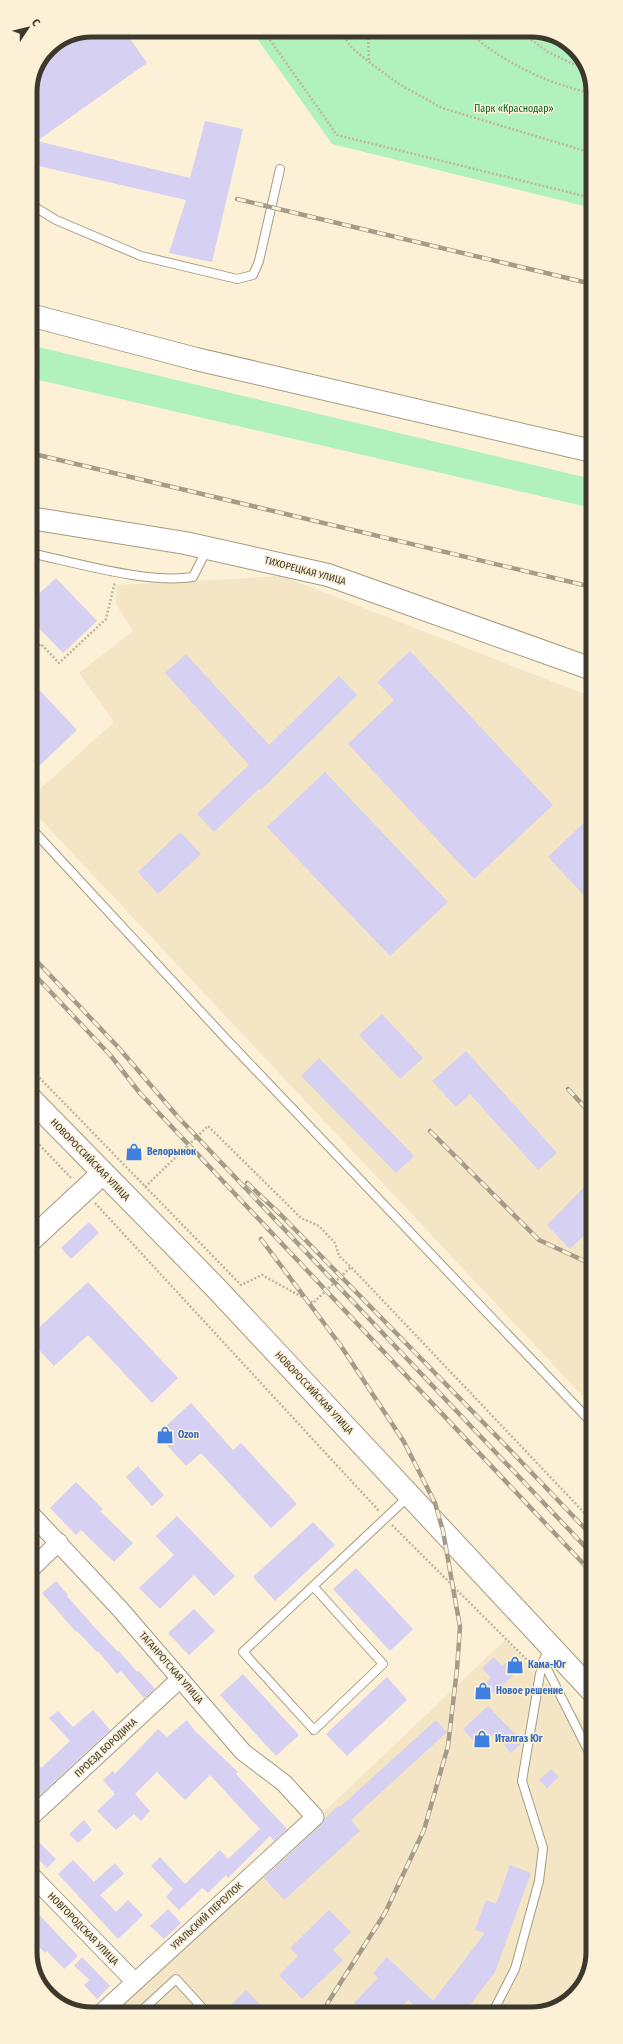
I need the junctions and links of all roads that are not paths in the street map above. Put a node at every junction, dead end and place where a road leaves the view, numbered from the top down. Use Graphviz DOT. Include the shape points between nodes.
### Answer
graph roads {
  1 [pos="280,169"];
  2 [pos="37,208"];
  3 [pos="37,317"];
  4 [pos="586,450"];
  5 [pos="37,519"];
  6 [pos="208,548"];
  7 [pos="37,555"];
  8 [pos="586,667"];
  9 [pos="37,835"];
  10 [pos="37,1105"];
  11 [pos="103,1173"];
  12 [pos="37,1234"];
  13 [pos="586,1417"];
  14 [pos="410,1496"];
  15 [pos="37,1520"];
  16 [pos="59,1542"];
  17 [pos="37,1563"];
  18 [pos="313,1586"];
  19 [pos="546,1653"];
  20 [pos="180,1680"];
  21 [pos="586,1686"];
  22 [pos="586,1744"];
  23 [pos="37,1811"];
  24 [pos="315,1817"];
  25 [pos="37,1881"];
  26 [pos="135,1982"];
  27 [pos="108,2007"];
  28 [pos="146,2007"];
  29 [pos="202,2007"];
  30 [pos="495,2007"];
  1 -- 2 [label="lane" via="259,261 253,275 237,279 141,256 56,220"];
  3 -- 4 [label="street" via="196,359"];
  5 -- 6 [label="street, ТИХОРЕЦКАЯ УЛИЦА"];
  6 -- 7 [label="lane" via="193,577 165,579 117,572"];
  6 -- 8 [label="street, ТИХОРЕЦКАЯ УЛИЦА" via="328,575"];
  9 -- 13 [label="lane"];
  10 -- 11 [label="street, НОВОРОССИЙСКАЯ УЛИЦА"];
  11 -- 12 [label="street"];
  11 -- 14 [label="street, НОВОРОССИЙСКАЯ УЛИЦА" via="216,1288"];
  14 -- 18 [label="lane"];
  14 -- 19 [label="street, НОВОРОССИЙСКАЯ УЛИЦА"];
  15 -- 16 [label="street, ТАГАНРОГСКАЯ УЛИЦА"];
  16 -- 17 [label="street"];
  16 -- 20 [label="street, ТАГАНРОГСКАЯ УЛИЦА"];
  18 -- 18 [label="lane" via="243,1652 314,1730 383,1664"];
  19 -- 21 [label="street, НОВОРОССИЙСКАЯ УЛИЦА"];
  19 -- 22 [label="lane"];
  19 -- 30 [label="lane" via="540,1674 522,1781 543,1848 540,1881 515,1968"];
  20 -- 23 [label="street, ПРОЕЗД БОРОДИНА"];
  20 -- 24 [label="street, ТАГАНРОГСКАЯ УЛИЦА" via="243,1752 284,1783"];
  24 -- 26 [label="street, УРАЛЬСКИЙ ПЕРЕУЛОК"];
  25 -- 26 [label="street, НОВГОРОДСКАЯ УЛИЦА"];
  26 -- 27 [label="street, УРАЛЬСКИЙ ПЕРЕУЛОК"];
  28 -- 29 [label="lane" via="176,1979"];
}
